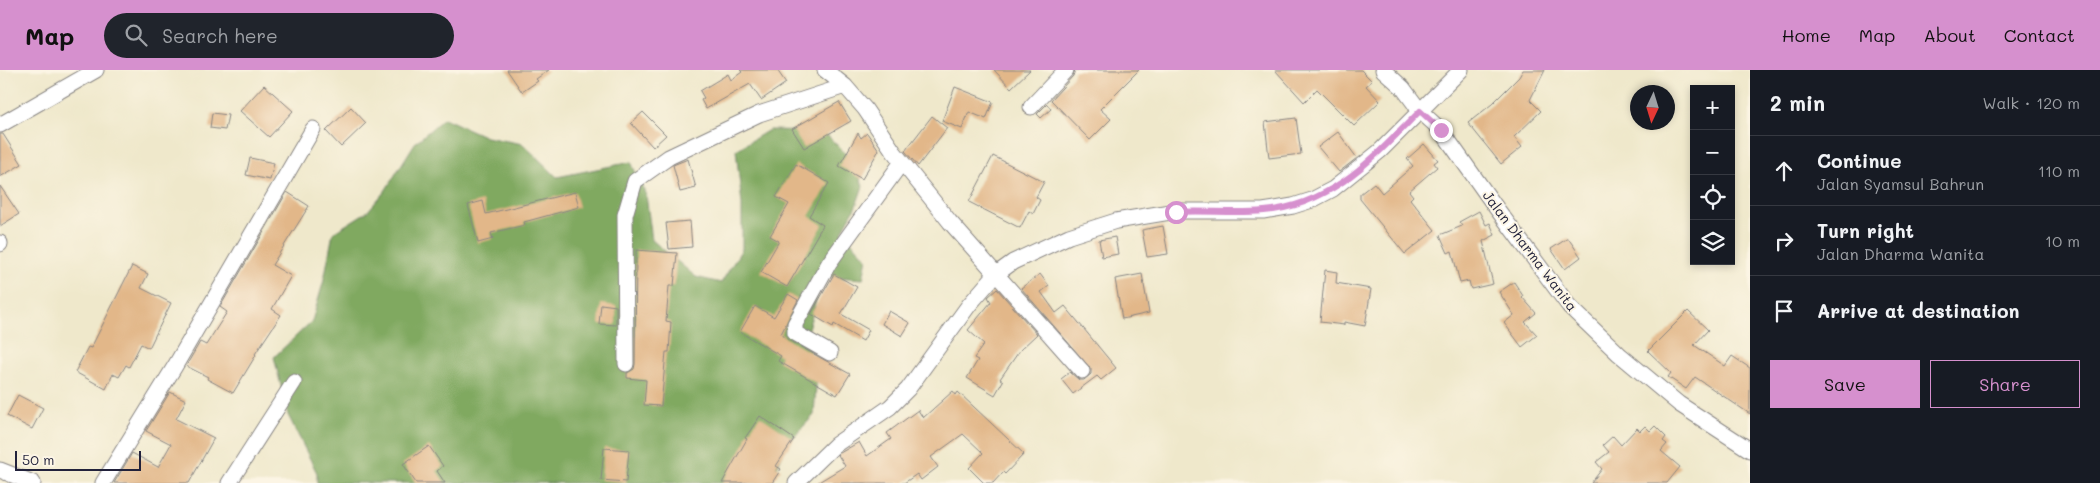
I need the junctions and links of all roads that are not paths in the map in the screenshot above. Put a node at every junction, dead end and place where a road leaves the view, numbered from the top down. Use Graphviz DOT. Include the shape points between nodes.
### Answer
graph roads {
  1 [pos="96,70"];
  2 [pos="825,70"];
  3 [pos="1066,70"];
  4 [pos="1384,70"];
  5 [pos="1461,70"];
  6 [pos="845,86"];
  7 [pos="1031,107"];
  8 [pos="1420,111"];
  9 [pos="0,125"];
  10 [pos="313,129"];
  11 [pos="902,162"];
  12 [pos="995,275"];
  13 [pos="830,354"];
  14 [pos="626,364"];
  15 [pos="1082,371"];
  16 [pos="294,382"];
  17 [pos="1750,450"];
  18 [pos="0,470"];
  19 [pos="33,483"];
  20 [pos="103,483"];
  21 [pos="230,483"];
  22 [pos="796,483"];
  1 -- 9 [label="street"];
  2 -- 6 [label="street"];
  3 -- 7 [label="street"];
  4 -- 8 [label="street, Jalan Dharma Wanita"];
  5 -- 8 [label="street"];
  6 -- 11 [label="street"];
  6 -- 14 [label="street" via="759,114 669,157 635,181 625,215"];
  8 -- 12 [label="street" via="1354,173 1334,189 1312,200 1264,212 1176,212 1116,221 1033,251"];
  8 -- 17 [label="street, Jalan Dharma Wanita" via="1441,130 1569,306 1619,354 1679,404"];
  10 -- 20 [label="street"];
  11 -- 12 [label="street"];
  11 -- 13 [label="street" via="829,263 795,324 795,333"];
  12 -- 15 [label="street"];
  12 -- 22 [label="street" via="968,305 908,389 890,407 835,444"];
  16 -- 21 [label="street"];
  18 -- 19 [label="street"];
}
